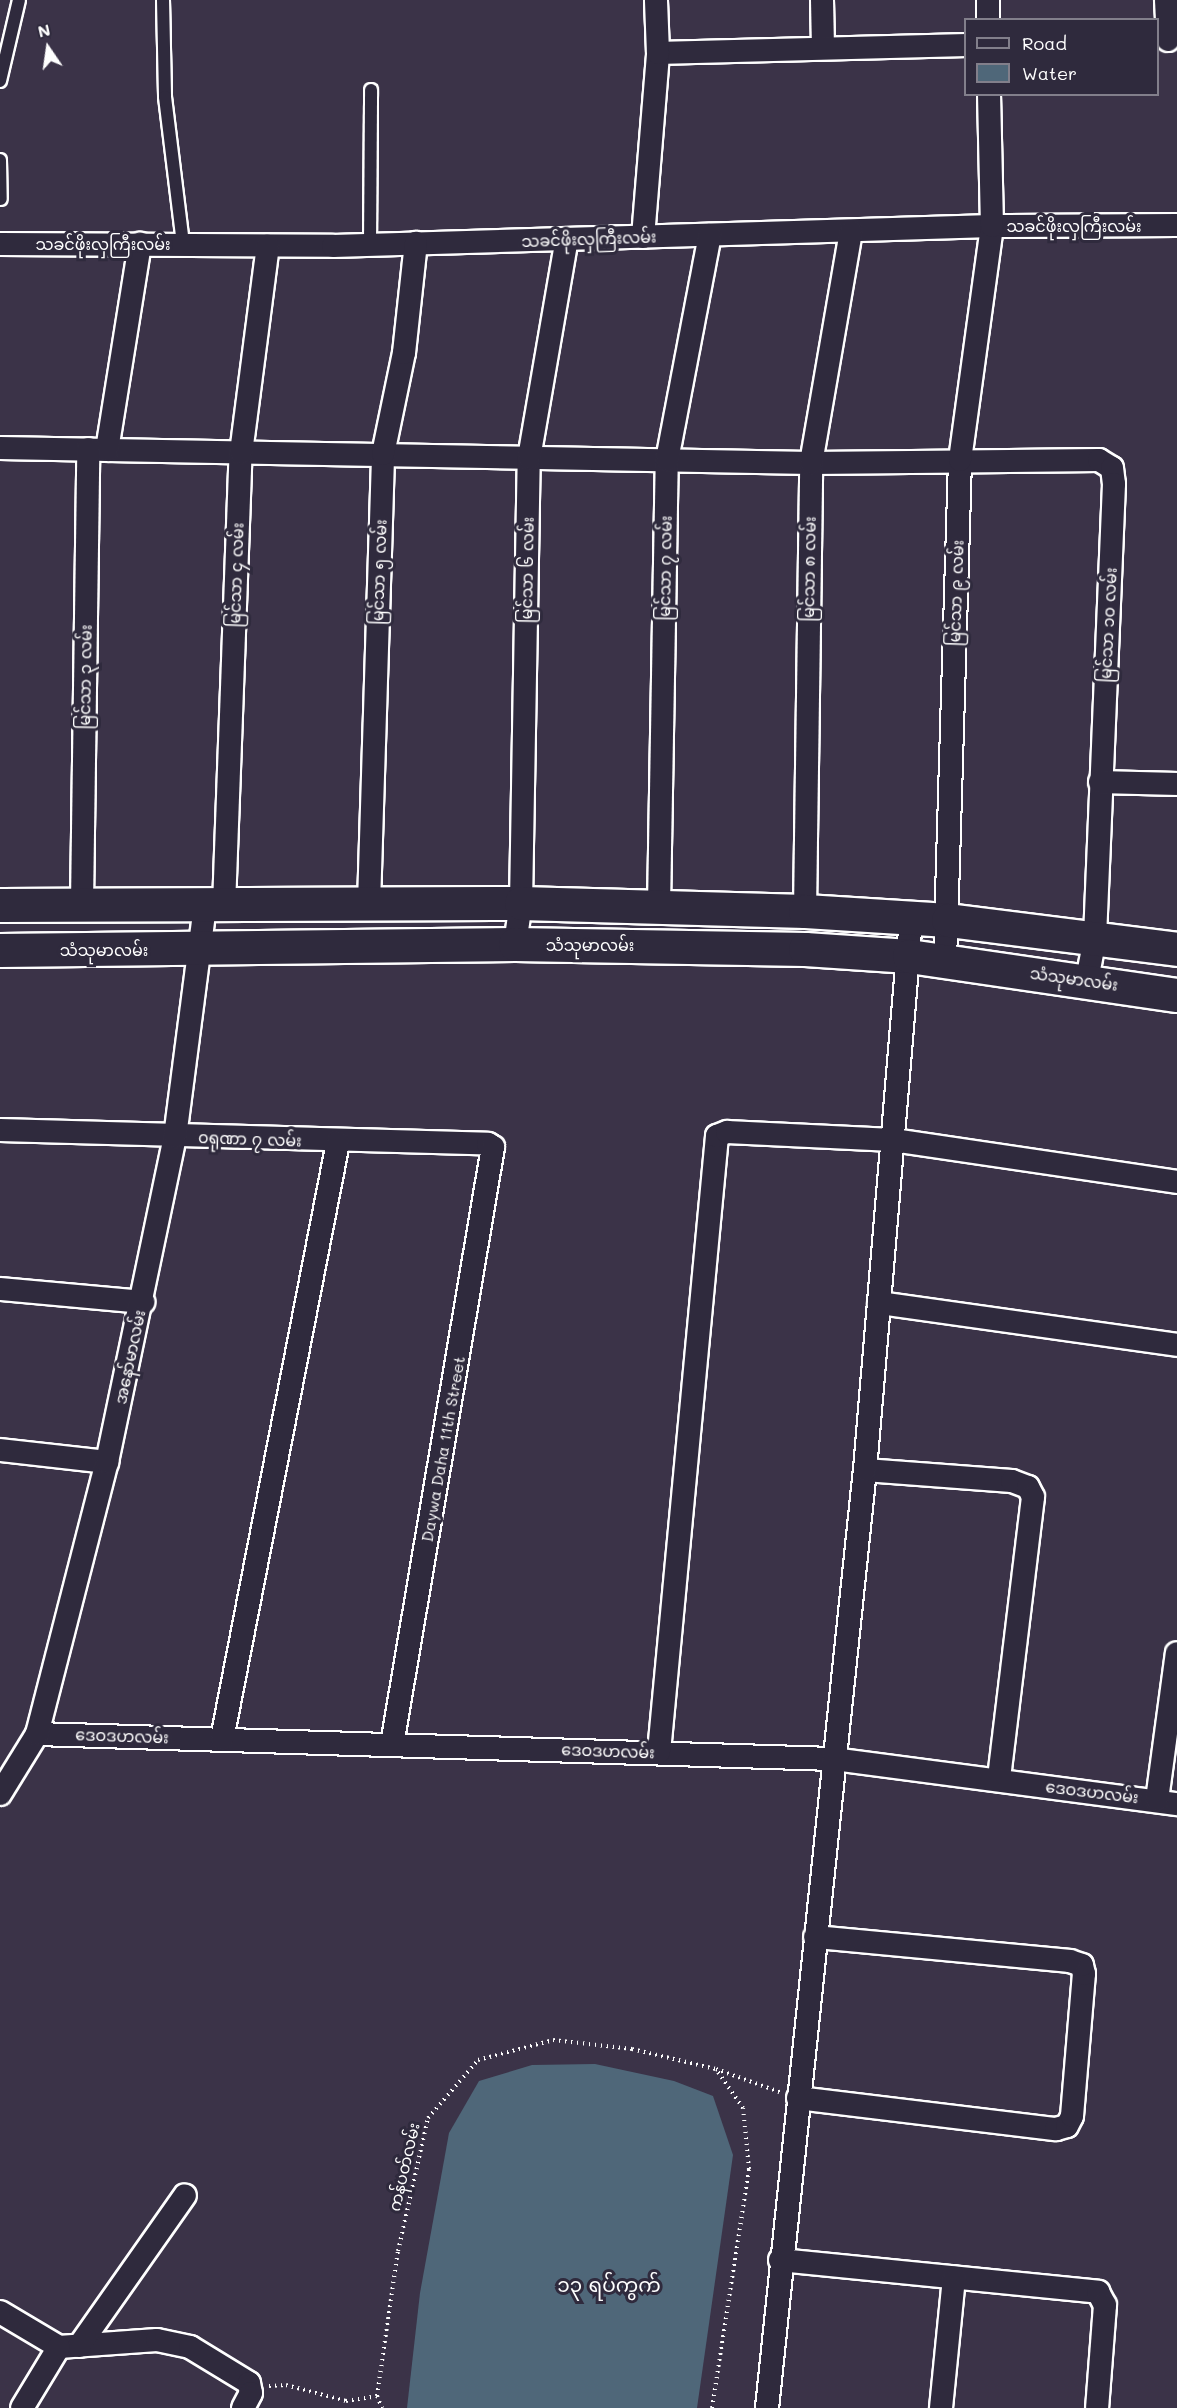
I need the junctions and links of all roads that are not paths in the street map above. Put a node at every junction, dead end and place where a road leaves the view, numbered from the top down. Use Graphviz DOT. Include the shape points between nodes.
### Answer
graph roads {
  1 [pos="19,0"];
  2 [pos="163,0"];
  3 [pos="656,0"];
  4 [pos="822,0"];
  5 [pos="988,0"];
  6 [pos="1166,0"];
  7 [pos="988,18"];
  8 [pos="1167,40"];
  9 [pos="5,42"];
  10 [pos="964,45"];
  11 [pos="823,48"];
  12 [pos="658,53"];
  13 [pos="0,81"];
  14 [pos="371,90"];
  15 [pos="989,96"];
  16 [pos="0,160"];
  17 [pos="1,199"];
  18 [pos="1177,225"];
  19 [pos="992,226"];
  20 [pos="851,231"];
  21 [pos="710,235"];
  22 [pos="643,237"];
  23 [pos="567,239"];
  24 [pos="416,243"];
  25 [pos="140,244"];
  26 [pos="183,244"];
  27 [pos="370,245"];
  28 [pos="0,246"];
  29 [pos="268,246"];
  30 [pos="0,448"];
  31 [pos="98,449"];
  32 [pos="241,453"];
  33 [pos="383,454"];
  34 [pos="529,458"];
  35 [pos="667,460"];
  36 [pos="960,460"];
  37 [pos="811,463"];
  38 [pos="1100,782"];
  39 [pos="1177,784"];
  40 [pos="369,903"];
  41 [pos="521,903"];
  42 [pos="82,904"];
  43 [pos="0,905"];
  44 [pos="214,905"];
  45 [pos="659,906"];
  46 [pos="805,911"];
  47 [pos="911,919"];
  48 [pos="948,921"];
  49 [pos="1095,938"];
  50 [pos="515,944"];
  51 [pos="199,949"];
  52 [pos="1177,949"];
  53 [pos="0,950"];
  54 [pos="909,956"];
  55 [pos="945,962"];
  56 [pos="1087,980"];
  57 [pos="1177,995"];
  58 [pos="0,1130"];
  59 [pos="175,1137"];
  60 [pos="893,1140"];
  61 [pos="338,1142"];
  62 [pos="494,1153"];
  63 [pos="1177,1182"];
  64 [pos="0,1289"];
  65 [pos="142,1302"];
  66 [pos="879,1303"];
  67 [pos="1177,1345"];
  68 [pos="0,1450"];
  69 [pos="107,1462"];
  70 [pos="865,1470"];
  71 [pos="1177,1653"];
  72 [pos="37,1734"];
  73 [pos="222,1739"];
  74 [pos="392,1745"];
  75 [pos="659,1752"];
  76 [pos="834,1759"];
  77 [pos="999,1780"];
  78 [pos="0,1794"];
  79 [pos="1167,1802"];
  80 [pos="815,1937"];
  81 [pos="798,2098"];
  82 [pos="185,2195"];
  83 [pos="780,2260"];
  84 [pos="954,2278"];
  85 [pos="0,2312"];
  86 [pos="69,2346"];
  87 [pos="247,2393"];
  88 [pos="22,2408"];
  89 [pos="767,2408"];
  90 [pos="941,2408"];
  91 [pos="1097,2408"];
  1 -- 9 [label="lane"];
  2 -- 26 [label="lane" via="165,97"];
  3 -- 12 [label="street"];
  4 -- 11 [label="street"];
  5 -- 7 [label="street"];
  6 -- 8 [label="street"];
  9 -- 13 [label="lane"];
  10 -- 11 [label="street"];
  11 -- 12 [label="street"];
  12 -- 22 [label="street"];
  14 -- 27 [label="lane"];
  15 -- 19 [label="street, မြင်သာ ၉ လမ်း"];
  16 -- 17 [label="lane"];
  18 -- 19 [label="street, သခင်ဖိုးလှကြီးလမ်း"];
  19 -- 20 [label="street, သခင်ဖိုးလှကြီးလမ်း"];
  19 -- 36 [label="street, မြင်သာ ၉ လမ်း"];
  20 -- 21 [label="street, သခင်ဖိုးလှကြီးလမ်း"];
  20 -- 37 [label="street, မြင်သာ ၈ လမ်း"];
  21 -- 22 [label="street, သခင်ဖိုးလှကြီးလမ်း"];
  21 -- 35 [label="street, မြင်သာ ၇ လမ်း"];
  22 -- 23 [label="street, သခင်ဖိုးလှကြီးလမ်း"];
  23 -- 24 [label="street, သခင်ဖိုးလှကြီးလမ်း"];
  23 -- 34 [label="street, မြင်သာ ၆ လမ်း"];
  24 -- 27 [label="street, သခင်ဖိုးလှကြီးလမ်း"];
  24 -- 33 [label="street, မြင်သာ ၅ လမ်း" via="404,353"];
  25 -- 26 [label="street, သခင်ဖိုးလှကြီးလမ်း"];
  25 -- 28 [label="street, သခင်ဖိုးလှကြီးလမ်း"];
  25 -- 31 [label="street, မြင်သာ ၃ လမ်း"];
  26 -- 29 [label="street, သခင်ဖိုးလှကြီးလမ်း"];
  27 -- 29 [label="street, သခင်ဖိုးလှကြီးလမ်း"];
  29 -- 32 [label="street, မြင်သာ ၄ လမ်း"];
  30 -- 31 [label="street"];
  31 -- 32 [label="street"];
  31 -- 42 [label="street, မြင်သာ ၃ လမ်း"];
  32 -- 33 [label="street"];
  32 -- 44 [label="street, မြင်သာ ၄ လမ်း"];
  33 -- 34 [label="street"];
  33 -- 40 [label="street, မြင်သာ ၅ လမ်း"];
  34 -- 35 [label="street"];
  34 -- 41 [label="street, မြင်သာ ၆ လမ်း"];
  35 -- 37 [label="street"];
  35 -- 45 [label="street, မြင်သာ ၇ လမ်း"];
  36 -- 37 [label="street"];
  36 -- 38 [label="street, မြင်သာ ၁၀ လမ်း" via="1099,460 1112,468"];
  36 -- 48 [label="street, မြင်သာ ၉ လမ်း"];
  37 -- 46 [label="street, မြင်သာ ၈ လမ်း"];
  38 -- 39 [label="street"];
  38 -- 49 [label="street, မြင်သာ ၁၀ လမ်း"];
  40 -- 41 [label="main road"];
  40 -- 44 [label="main road"];
  41 -- 45 [label="main road"];
  41 -- 50 [label="street, မြင်သာ ၆ လမ်း"];
  42 -- 43 [label="main road"];
  42 -- 44 [label="main road"];
  44 -- 51 [label="street, အနော်မာလမ်း"];
  45 -- 46 [label="main road"];
  46 -- 47 [label="main road"];
  47 -- 48 [label="main road"];
  47 -- 54 [label="street"];
  48 -- 49 [label="main road"];
  48 -- 55 [label="street, မြင်သာ ၉ လမ်း"];
  49 -- 52 [label="main road"];
  49 -- 56 [label="street, မြင်သာ ၁၀ လမ်း"];
  50 -- 51 [label="main road, သံသုမာလမ်း"];
  50 -- 54 [label="main road, သံသုမာလမ်း" via="794,949"];
  51 -- 53 [label="main road, သံသုမာလမ်း"];
  51 -- 59 [label="street, အနော်မာလမ်း"];
  54 -- 55 [label="main road, သံသုမာလမ်း"];
  54 -- 60 [label="street"];
  55 -- 56 [label="main road, သံသုမာလမ်း"];
  56 -- 57 [label="main road, သံသုမာလမ်း"];
  58 -- 59 [label="street, ၀ရုဏာ ၇ လမ်း"];
  59 -- 61 [label="street, ၀ရုဏာ ၇ လမ်း"];
  59 -- 65 [label="street, အနော်မာလမ်း"];
  60 -- 63 [label="street"];
  60 -- 66 [label="street"];
  60 -- 75 [label="street" via="727,1132 717,1136"];
  61 -- 62 [label="street, ၀ရုဏာ ၇ လမ်း" via="488,1144"];
  61 -- 73 [label="street"];
  62 -- 74 [label="street, Daywa Daha 11th Street"];
  64 -- 65 [label="street"];
  65 -- 69 [label="street, အနော်မာလမ်း"];
  66 -- 67 [label="street"];
  66 -- 70 [label="street"];
  68 -- 69 [label="street"];
  69 -- 72 [label="street, အနော်မာလမ်း"];
  70 -- 76 [label="street"];
  70 -- 77 [label="street" via="1012,1481 1028,1487 1033,1497"];
  71 -- 79 [label="street"];
  72 -- 73 [label="street, ဒေဝဒဟလမ်း"];
  72 -- 78 [label="street, အနော်မာလမ်း"];
  73 -- 74 [label="street, ဒေဝဒဟလမ်း"];
  74 -- 75 [label="street, ဒေဝဒဟလမ်း"];
  75 -- 76 [label="street, ဒေဝဒဟလမ်း"];
  76 -- 77 [label="street, ဒေဝဒဟလမ်း"];
  76 -- 80 [label="street"];
  77 -- 79 [label="street, ဒေဝဒဟလမ်း"];
  80 -- 81 [label="street"];
  80 -- 81 [label="street" via="1070,1960 1082,1965 1072,2116 1067,2126 1056,2129"];
  81 -- 83 [label="street"];
  82 -- 86 [label="street"];
  83 -- 84 [label="street"];
  83 -- 89 [label="street"];
  84 -- 90 [label="street"];
  84 -- 91 [label="street" via="1098,2292 1105,2305"];
  85 -- 86 [label="street"];
  86 -- 87 [label="street" via="157,2340 190,2347"];
  86 -- 88 [label="street"];
}
